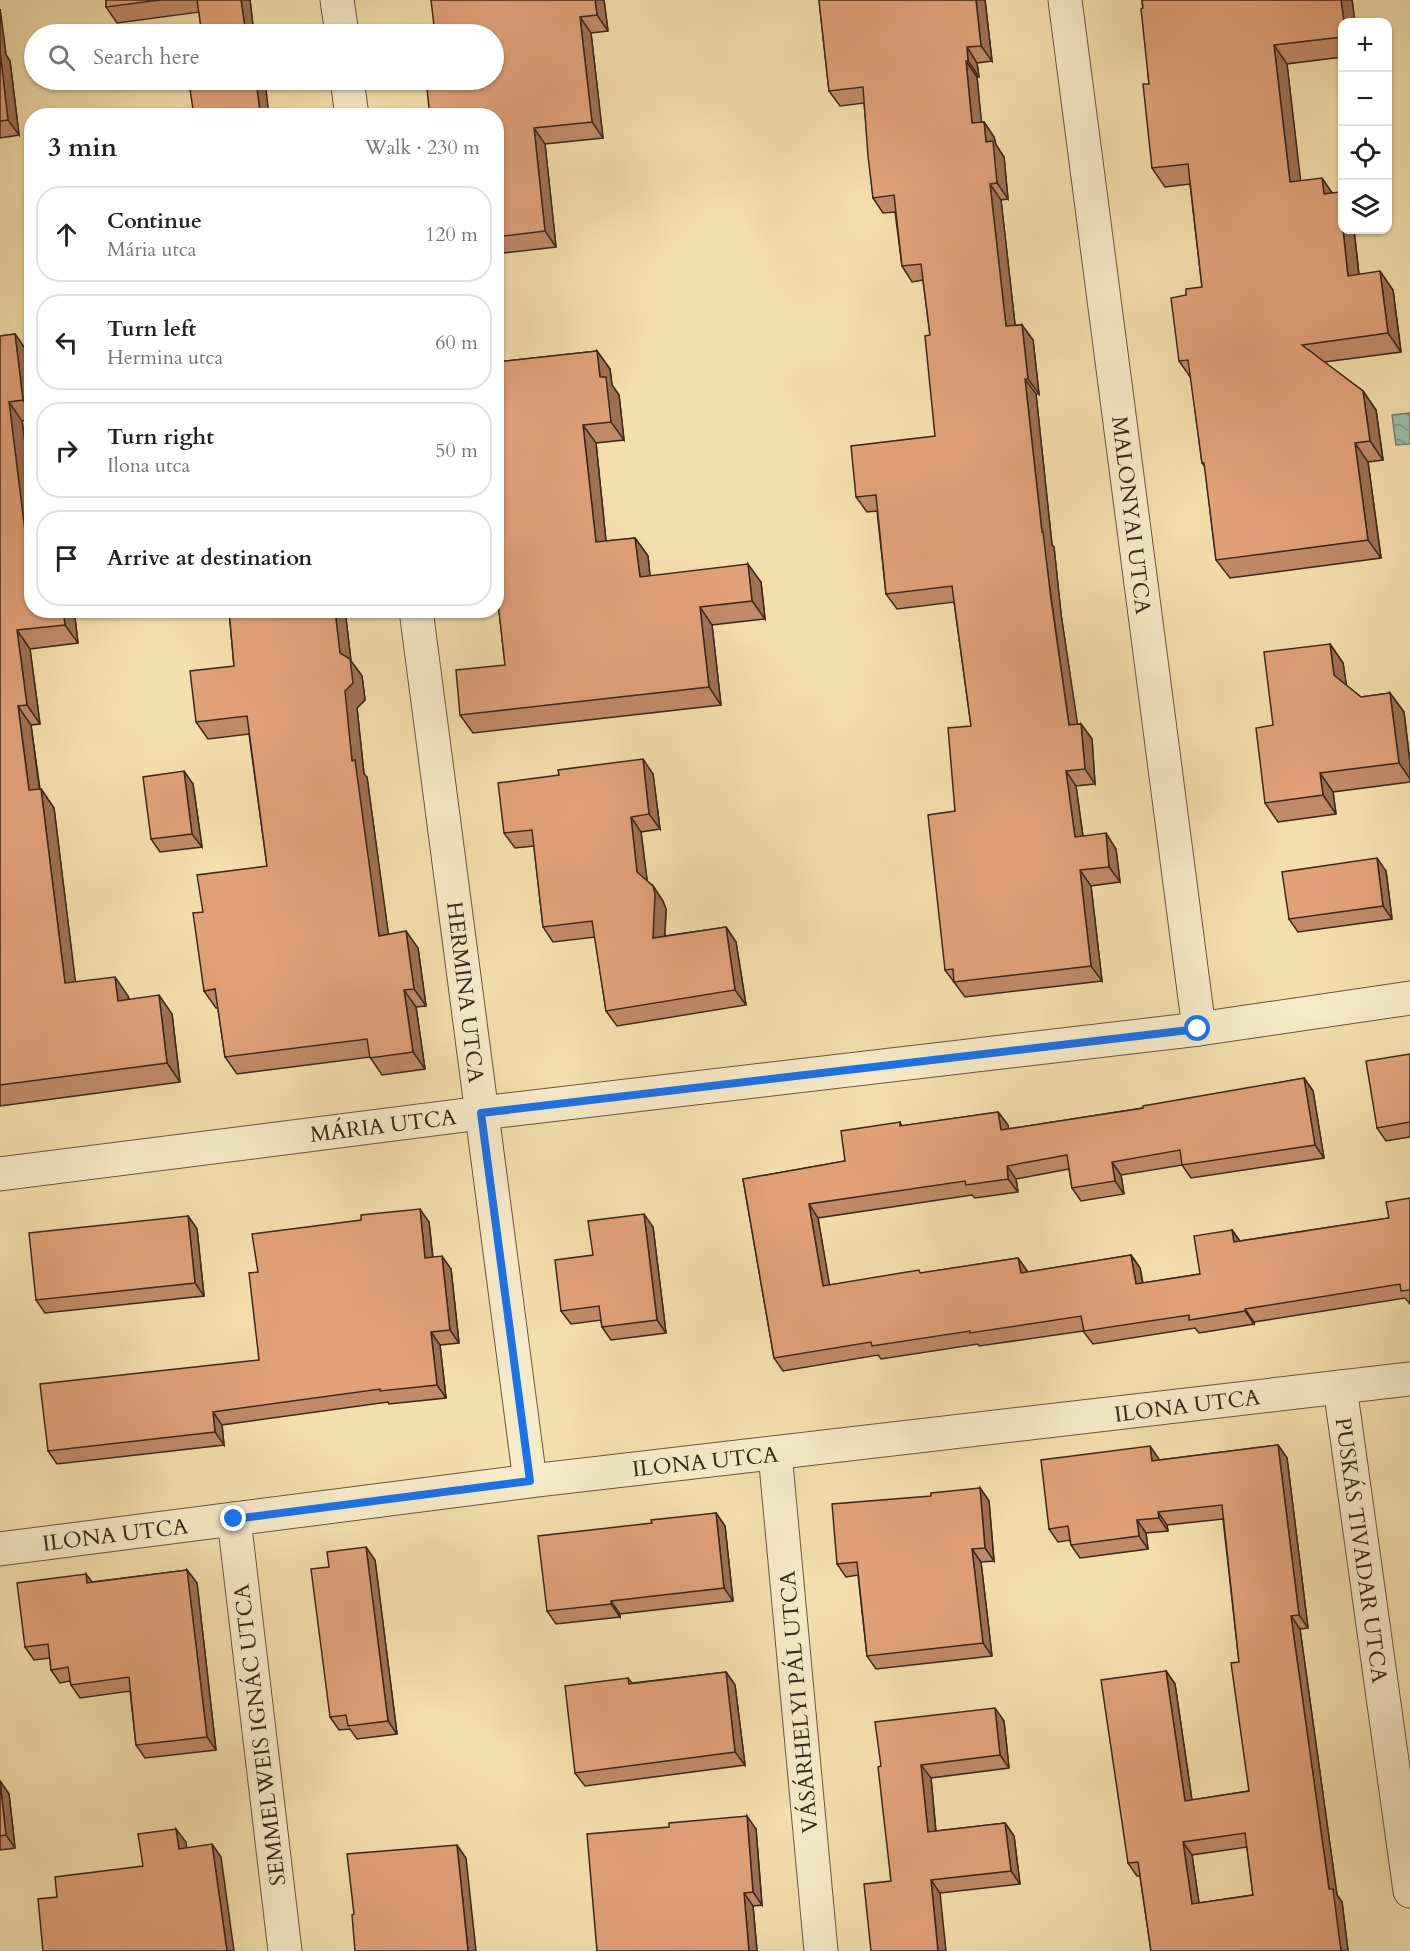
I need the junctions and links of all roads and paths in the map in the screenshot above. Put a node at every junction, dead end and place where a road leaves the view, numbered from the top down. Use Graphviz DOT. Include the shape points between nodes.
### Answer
graph roads {
  1 [pos="337,0"];
  2 [pos="1065,0"];
  3 [pos="341,24"];
  4 [pos="348,90"];
  5 [pos="351,108"];
  6 [pos="417,618"];
  7 [pos="1410,998"];
  8 [pos="1198,1029"];
  9 [pos="481,1113"];
  10 [pos="0,1174"];
  11 [pos="1410,1379"];
  12 [pos="1340,1387"];
  13 [pos="775,1453"];
  14 [pos="530,1481"];
  15 [pos="234,1519"];
  16 [pos="0,1549"];
  17 [pos="1410,1891"];
  18 [pos="285,1951"];
  19 [pos="821,1951"];
  1 -- 3 [label="street"];
  2 -- 8 [label="street, MALONYAI UTCA"];
  4 -- 5 [label="street"];
  6 -- 9 [label="street, HERMINA UTCA"];
  7 -- 8 [label="street, MÁRIA UTCA"];
  8 -- 9 [label="street, MÁRIA UTCA"];
  9 -- 10 [label="street, MÁRIA UTCA"];
  9 -- 14 [label="street, HERMINA UTCA"];
  11 -- 12 [label="street, ILONA UTCA"];
  12 -- 13 [label="street, ILONA UTCA"];
  12 -- 17 [label="street, PUSKÁS TIVADAR UTCA"];
  13 -- 14 [label="street, ILONA UTCA"];
  13 -- 19 [label="street, VÁSÁRHELYI PÁL UTCA"];
  14 -- 15 [label="street, ILONA UTCA"];
  15 -- 16 [label="street, ILONA UTCA"];
  15 -- 18 [label="street, SEMMELWEIS IGNÁC UTCA"];
}
